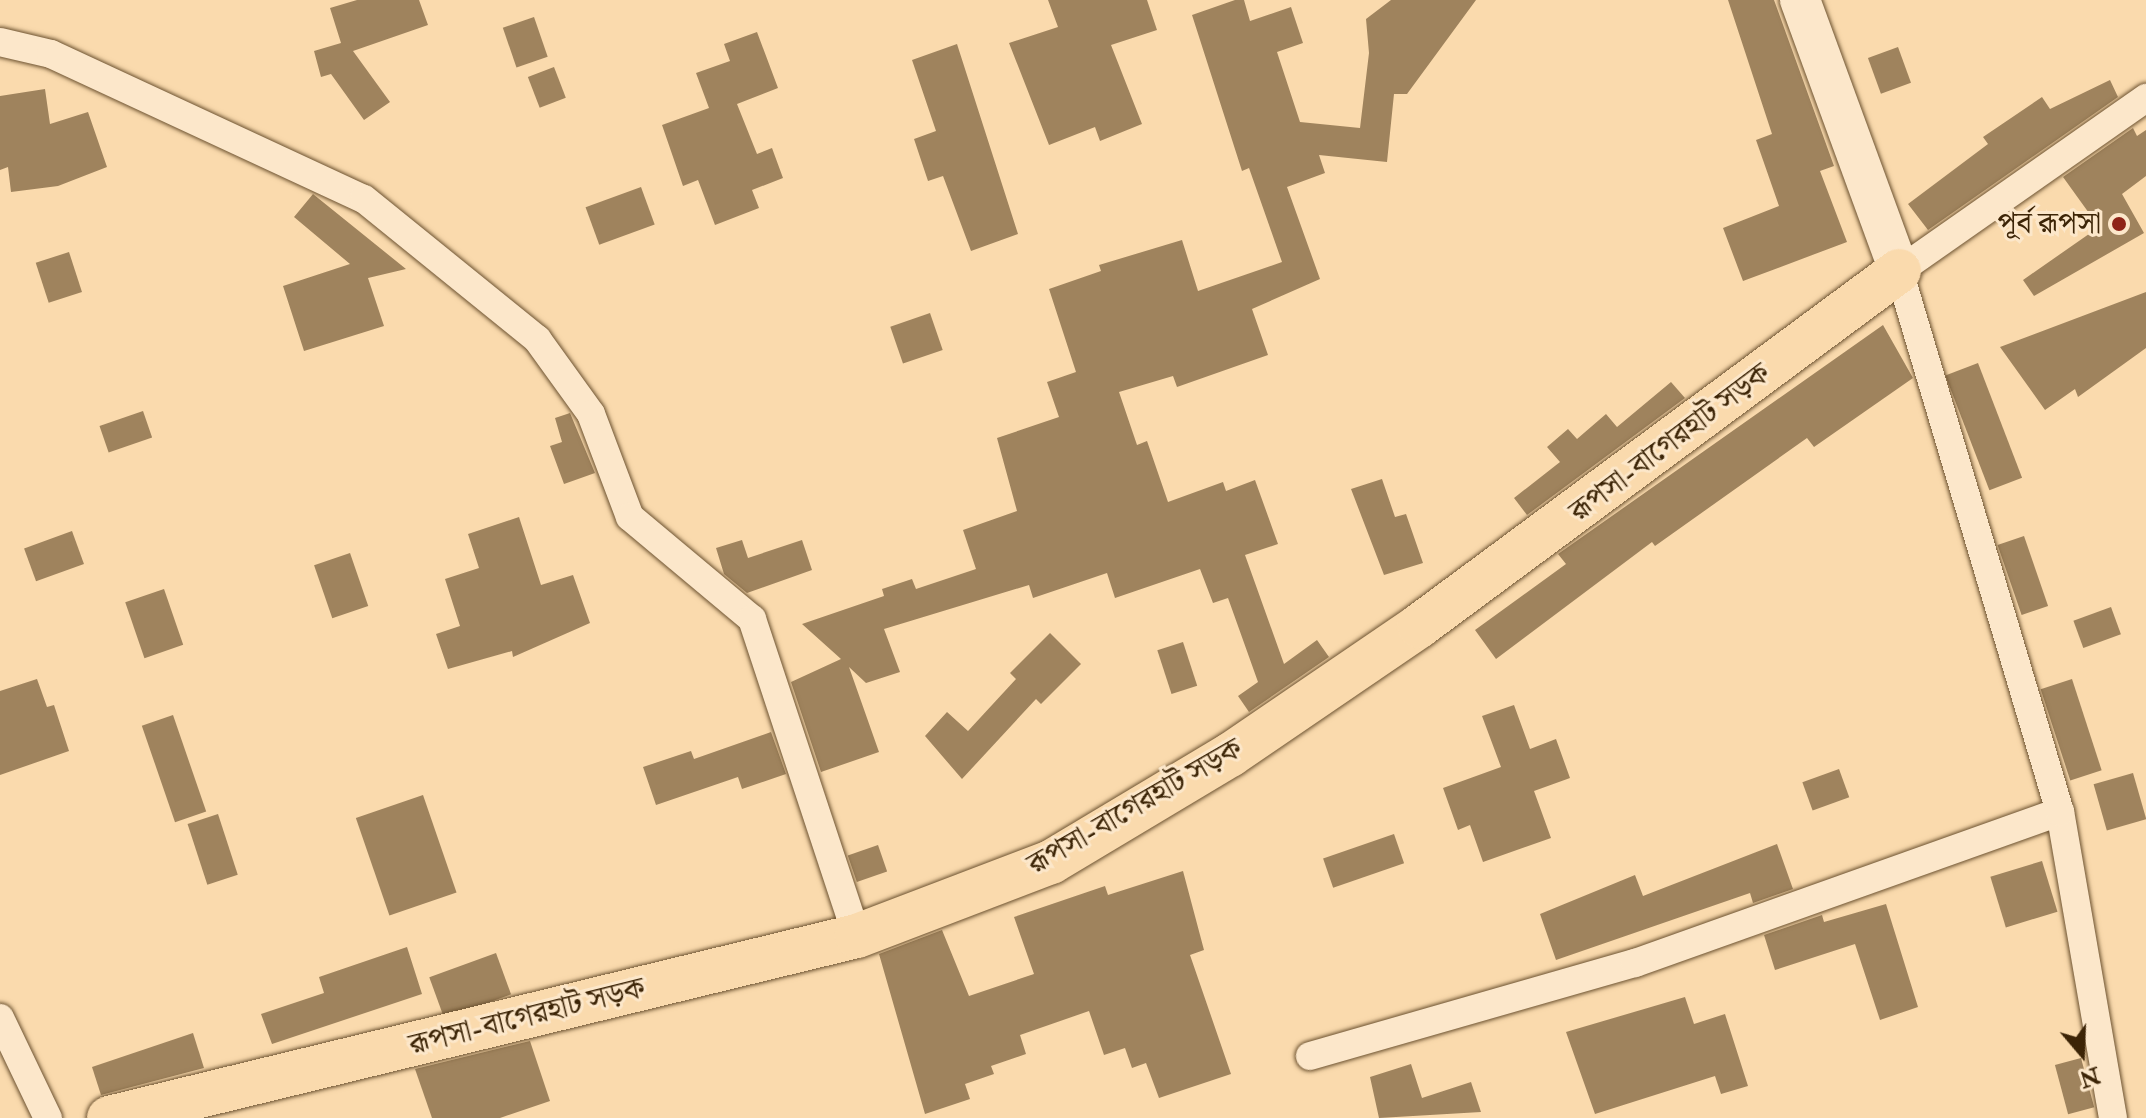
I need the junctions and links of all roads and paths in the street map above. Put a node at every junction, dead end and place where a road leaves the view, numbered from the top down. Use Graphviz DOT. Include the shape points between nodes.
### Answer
graph roads {
  1 [pos="1800,0"];
  2 [pos="0,42"];
  3 [pos="2146,98"];
  4 [pos="1899,271"];
  5 [pos="2060,812"];
  6 [pos="857,936"];
  7 [pos="0,1018"];
  8 [pos="1310,1056"];
  9 [pos="48,1118"];
  10 [pos="109,1118"];
  11 [pos="2113,1118"];
  1 -- 4 [label="main road"];
  2 -- 6 [label="street" via="51,54 364,199 537,339 591,414 630,517 752,619"];
  3 -- 4 [label="street"];
  4 -- 5 [label="street"];
  4 -- 6 [label="main road, রূপসা-বাগেরহাট সড়ক" via="1663,450 1230,755 1051,862"];
  5 -- 8 [label="street" via="1635,963"];
  5 -- 11 [label="street"];
  6 -- 10 [label="main road, রূপসা-বাগেরহাট সড়ক"];
  7 -- 9 [label="street"];
}
